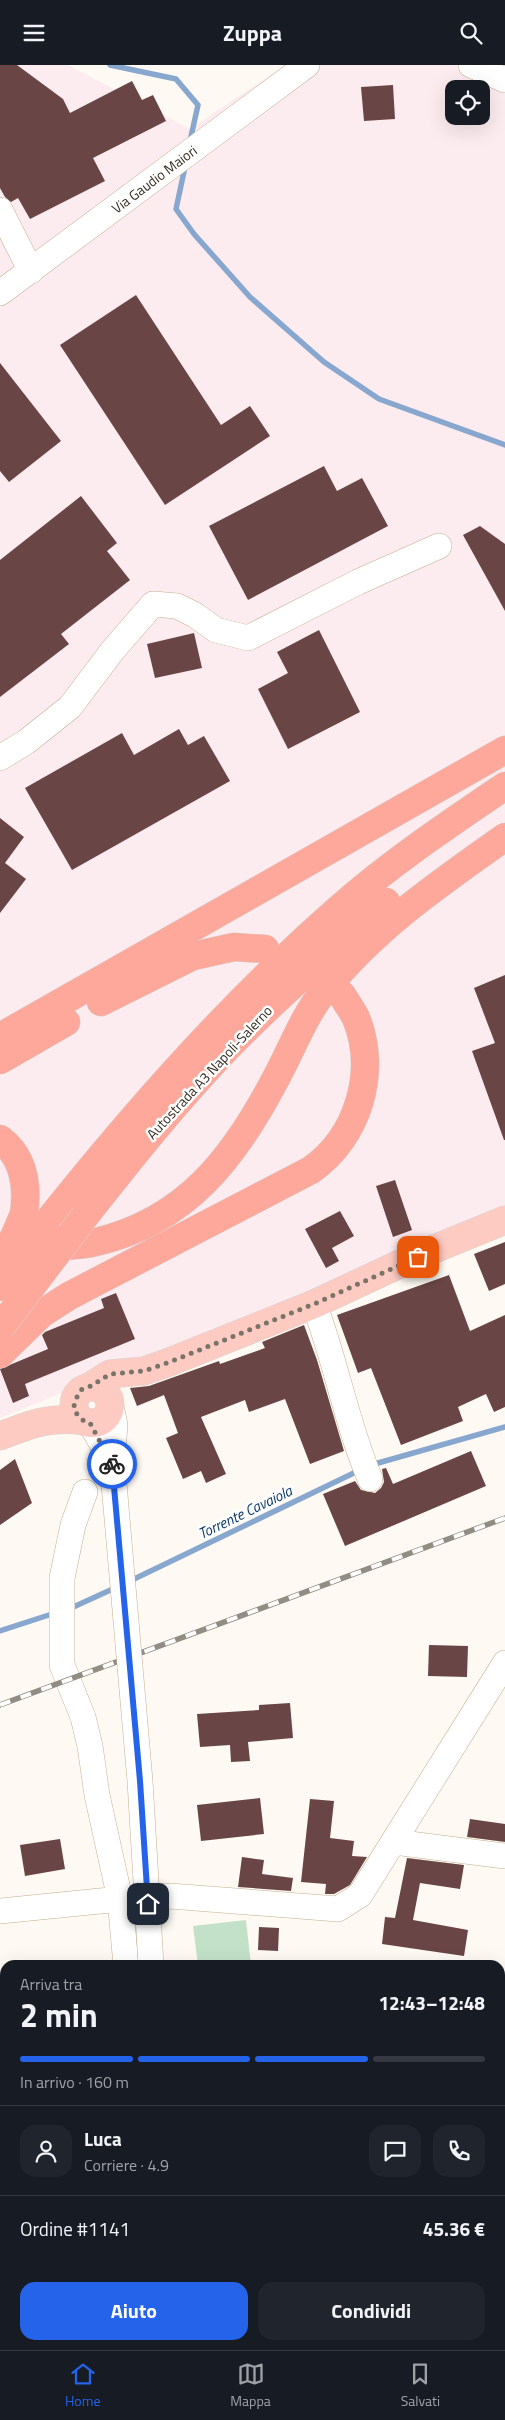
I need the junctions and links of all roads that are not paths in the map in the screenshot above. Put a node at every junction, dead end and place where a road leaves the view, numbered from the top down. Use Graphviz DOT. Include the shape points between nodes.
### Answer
graph roads {
  1 [pos="307,65"];
  2 [pos="471,65"];
  3 [pos="505,80"];
  4 [pos="0,210"];
  5 [pos="31,271"];
  6 [pos="0,293"];
  7 [pos="439,546"];
  8 [pos="505,750"];
  9 [pos="0,759"];
  10 [pos="505,786"];
  11 [pos="505,818"];
  12 [pos="505,837"];
  13 [pos="265,949"];
  14 [pos="342,995"];
  15 [pos="0,1037"];
  16 [pos="0,1060"];
  17 [pos="0,1139"];
  18 [pos="35,1219"];
  19 [pos="505,1220"];
  20 [pos="0,1252"];
  21 [pos="0,1259"];
  22 [pos="0,1287"];
  23 [pos="314,1304"];
  24 [pos="0,1328"];
  25 [pos="0,1354"];
  26 [pos="98,1397"];
  27 [pos="0,1422"];
  28 [pos="87,1422"];
  29 [pos="0,1435"];
  30 [pos="112,1461"];
  31 [pos="370,1479"];
  32 [pos="85,1492"];
  33 [pos="505,1663"];
  34 [pos="394,1842"];
  35 [pos="505,1855"];
  36 [pos="120,1899"];
  37 [pos="0,1911"];
  38 [pos="126,1960"];
  39 [pos="151,1960"];
  1 -- 5 [label="street, Via Gaudio Maiori"];
  2 -- 3 [label="street"];
  4 -- 5 [label="street"];
  5 -- 6 [label="street, Via Gaudio Maiori"];
  7 -- 9 [label="street" via="248,637 216,630 177,606 153,604 70,707"];
  8 -- 15 [label="highway"];
  10 -- 18 [label="highway, Autostrada A3 Napoli-Salerno" via="378,877 257,984"];
  11 -- 24 [label="highway, Autostrada A3 Napoli-Salerno, bridge" via="402,889 269,1007 135,1153"];
  12 -- 20 [label="highway" via="416,900 346,965 323,992 298,1032 253,1121 202,1187 174,1209 129,1233 95,1242"];
  13 -- 16 [label="highway" via="234,947 193,956 122,991"];
  14 -- 25 [label="highway" via="356,1018 365,1072 355,1116 348,1134 336,1149 311,1170 69,1296 42,1314"];
  17 -- 18 [label="highway" via="12,1148 19,1161 26,1198"];
  18 -- 21 [label="highway, bridge" via="14,1237"];
  18 -- 22 [label="highway, Autostrada A3 Napoli-Salerno, bridge"];
  19 -- 23 [label="main road"];
  23 -- 26 [label="main road" via="144,1371 123,1388"];
  23 -- 31 [label="street" via="357,1448"];
  26 -- 27 [label="main road"];
  26 -- 28 [label="main road" via="76,1397 74,1408"];
  26 -- 30 [label="street" via="115,1425"];
  28 -- 29 [label="main road" via="62,1418 34,1423"];
  28 -- 30 [label="street"];
  30 -- 39 [label="street, bridge" via="140,1781"];
  32 -- 36 [label="street" via="73,1525 62,1578 62,1665 83,1717"];
  33 -- 34 [label="street"];
  34 -- 35 [label="street"];
  34 -- 36 [label="street" via="360,1895 338,1909 170,1896"];
  36 -- 37 [label="street"];
  36 -- 38 [label="street"];
}
